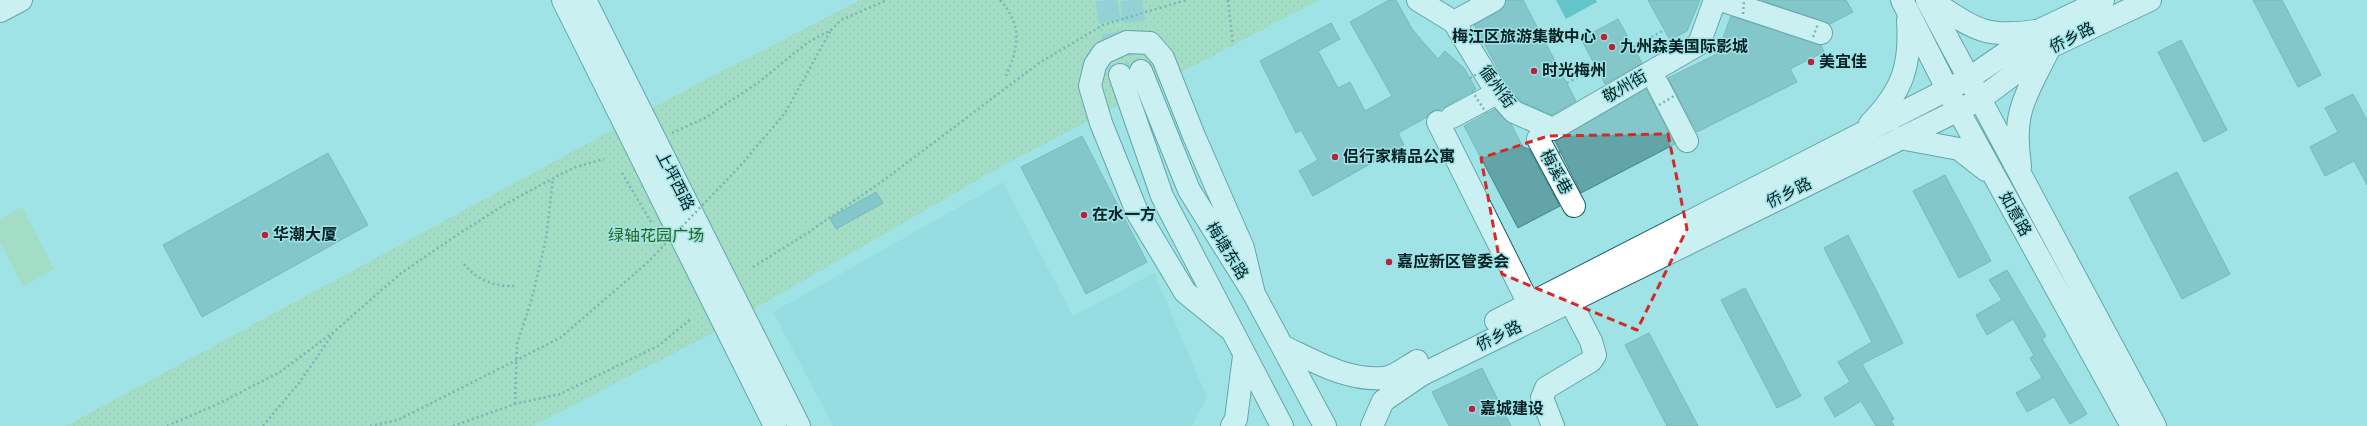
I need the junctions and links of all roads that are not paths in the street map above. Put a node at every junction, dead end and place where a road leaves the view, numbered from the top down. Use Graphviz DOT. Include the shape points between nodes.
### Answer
graph roads {
  1 [pos="21,0"];
  2 [pos="563,0"];
  3 [pos="585,0"];
  4 [pos="1418,0"];
  5 [pos="1494,0"];
  6 [pos="1715,0"];
  7 [pos="1721,0"];
  8 [pos="1927,0"];
  9 [pos="1930,0"];
  10 [pos="2103,0"];
  11 [pos="2150,0"];
  12 [pos="1905,5"];
  13 [pos="0,11"];
  14 [pos="1454,22"];
  15 [pos="1817,31"];
  16 [pos="2044,39"];
  17 [pos="1141,70"];
  18 [pos="1120,75"];
  19 [pos="1968,79"];
  20 [pos="1947,90"];
  21 [pos="1496,93"];
  22 [pos="1664,95"];
  23 [pos="1979,100"];
  24 [pos="1958,110"];
  25 [pos="1862,133"];
  26 [pos="1545,134"];
  27 [pos="1900,138"];
  28 [pos="1687,142"];
  29 [pos="2021,175"];
  30 [pos="1996,179"];
  31 [pos="1574,206"];
  32 [pos="1254,294"];
  33 [pos="1570,301"];
  34 [pos="1529,304"];
  35 [pos="1230,329"];
  36 [pos="1282,346"];
  37 [pos="1244,356"];
  38 [pos="1419,368"];
  39 [pos="775,426"];
  40 [pos="799,426"];
  41 [pos="1232,426"];
  42 [pos="1282,426"];
  43 [pos="1325,426"];
  44 [pos="1372,426"];
  45 [pos="1553,426"];
  46 [pos="2132,426"];
  47 [pos="2155,426"];
  1 -- 13 [label="street"];
  2 -- 39 [label="street, 上坪西路"];
  3 -- 40 [label="street, 上坪西路"];
  4 -- 14 [label="street, 循州街"];
  5 -- 14 [label="street"];
  6 -- 26 [label="street, 敬州街" via="1699,44"];
  7 -- 15 [label="street"];
  8 -- 19 [label="street, 如意路"];
  9 -- 16 [label="street" via="1985,32"];
  10 -- 16 [label="street, 侨乡路"];
  11 -- 16 [label="street, 侨乡路"];
  12 -- 20 [label="street, 如意路"];
  12 -- 25 [label="street" via="1910,48 1907,64 1890,102"];
  14 -- 21 [label="street, 循州街"];
  16 -- 19 [label="street, 侨乡路"];
  16 -- 23 [label="street, 侨乡路"];
  16 -- 29 [label="street" via="2018,119 2017,143"];
  17 -- 32 [label="street, 梅塘东路" via="1189,190"];
  18 -- 35 [label="street, 梅塘东路" via="1162,196"];
  19 -- 20 [label="street, 侨乡路"];
  19 -- 23 [label="street, 如意路"];
  20 -- 24 [label="street, 如意路"];
  20 -- 25 [label="street, 侨乡路"];
  21 -- 26 [label="street, 循州街" via="1514,112"];
  21 -- 34 [label="street" via="1445,119"];
  22 -- 28 [label="street"];
  23 -- 24 [label="street, 侨乡路"];
  23 -- 29 [label="street, 如意路"];
  24 -- 27 [label="street, 侨乡路"];
  24 -- 30 [label="street, 如意路"];
  25 -- 34 [label="street, 侨乡路"];
  26 -- 31 [label="street, 梅溪巷"];
  27 -- 30 [label="street" via="1959,149"];
  27 -- 33 [label="street, 侨乡路"];
  29 -- 47 [label="street, 如意路"];
  30 -- 46 [label="street, 如意路"];
  32 -- 35 [label="street" via="1243,248 1194,136 1164,58 1150,43 1127,42 1103,53 1095,65 1090,86 1101,123 1137,212 1186,292"];
  32 -- 36 [label="street, 梅塘东路"];
  33 -- 38 [label="street, 侨乡路"];
  33 -- 45 [label="street" via="1591,341 1594,355 1591,362 1546,388 1542,398"];
  34 -- 38 [label="street, 侨乡路"];
  35 -- 37 [label="street, 梅塘东路"];
  36 -- 38 [label="street" via="1338,372 1353,376 1386,378"];
  36 -- 43 [label="street, 梅塘东路"];
  37 -- 41 [label="street" via="1236,419"];
  37 -- 42 [label="street, 梅塘东路"];
  38 -- 44 [label="street" via="1383,401"];
}
